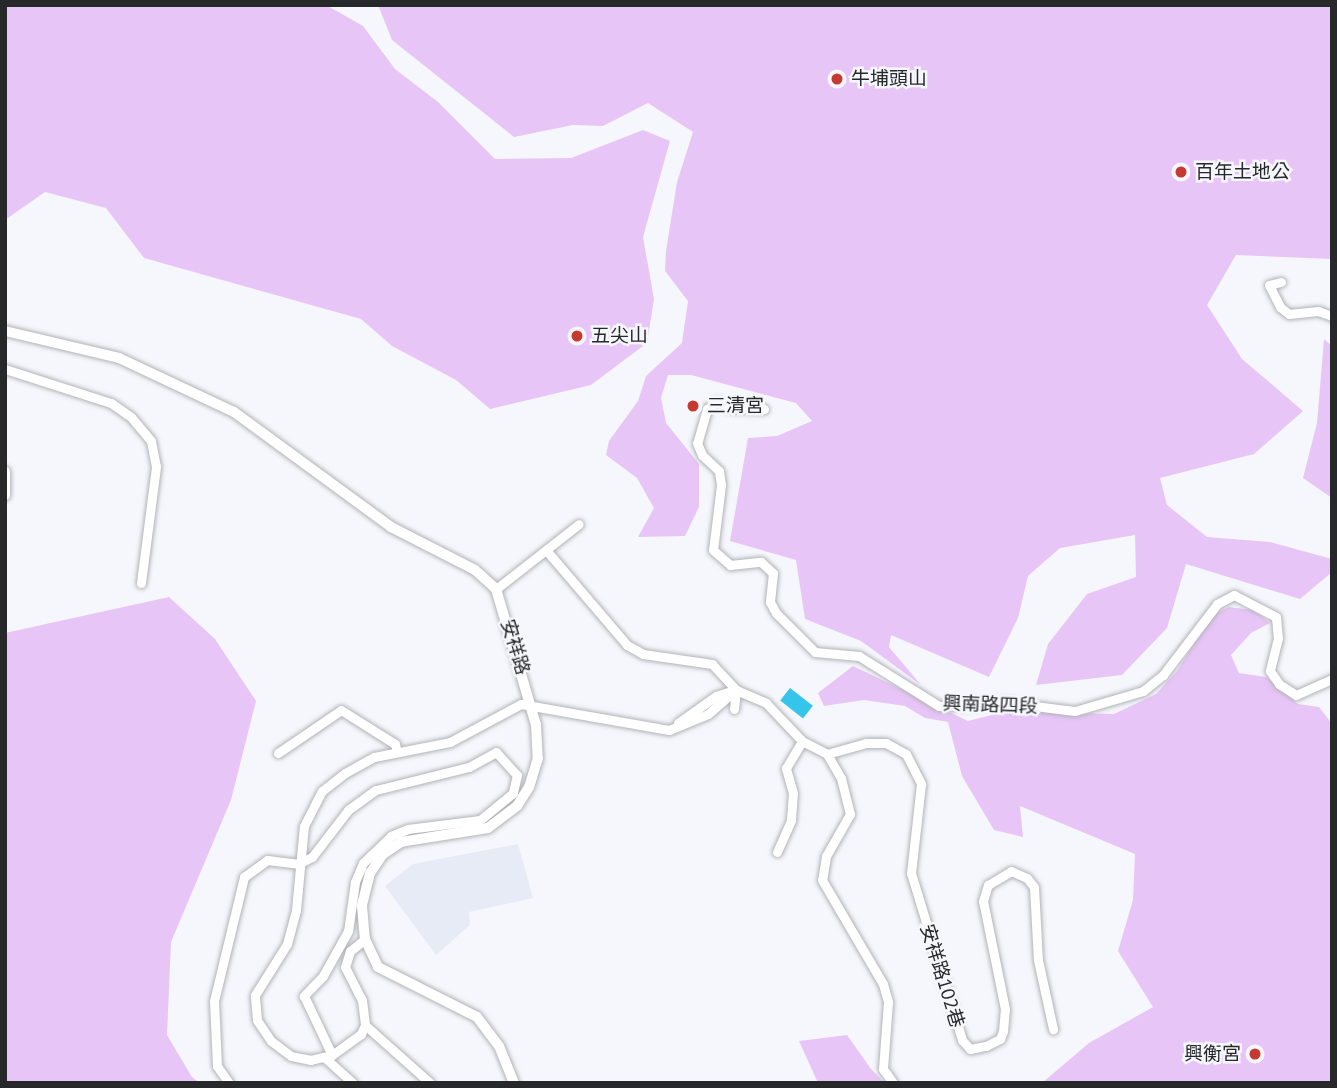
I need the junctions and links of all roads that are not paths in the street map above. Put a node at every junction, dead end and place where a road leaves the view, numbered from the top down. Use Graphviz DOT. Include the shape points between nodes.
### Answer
graph roads {
  1 [pos="1281,282"];
  2 [pos="1332,316"];
  3 [pos="5,331"];
  4 [pos="5,369"];
  5 [pos="764,409"];
  6 [pos="5,471"];
  7 [pos="5,495"];
  8 [pos="579,524"];
  9 [pos="546,550"];
  10 [pos="141,583"];
  11 [pos="496,589"];
  12 [pos="1332,679"];
  13 [pos="736,690"];
  14 [pos="531,702"];
  15 [pos="734,709"];
  16 [pos="802,741"];
  17 [pos="397,752"];
  18 [pos="278,753"];
  19 [pos="827,754"];
  20 [pos="777,852"];
  21 [pos="298,864"];
  22 [pos="365,939"];
  23 [pos="365,1025"];
  24 [pos="1053,1029"];
  25 [pos="328,1056"];
  26 [pos="229,1083"];
  27 [pos="354,1083"];
  28 [pos="430,1083"];
  29 [pos="514,1083"];
  30 [pos="893,1083"];
  1 -- 2 [label="street" via="1269,285 1289,314 1318,311"];
  3 -- 11 [label="street" via="119,358 234,412 369,512 475,570"];
  4 -- 10 [label="street" via="111,403 131,417 151,441 156,467"];
  5 -- 12 [label="street, 興南路四段" via="730,408 716,402 707,409 697,443 719,471 722,485 712,537 718,559 739,567 761,562 773,573 770,602 776,614 815,652 859,656 939,706 1010,703 1074,711 1143,691 1163,675 1217,604 1234,595 1276,617 1278,638 1270,671 1279,684 1296,695"];
  6 -- 7 [label="street"];
  8 -- 9 [label="street"];
  9 -- 11 [label="street"];
  9 -- 13 [label="street" via="627,645 643,654 712,664"];
  11 -- 14 [label="street, 安祥路"];
  13 -- 14 [label="street" via="708,714 669,730"];
  13 -- 15 [label="street"];
  13 -- 16 [label="street" via="766,703"];
  14 -- 17 [label="street" via="450,742"];
  14 -- 22 [label="street, 安祥路" via="538,758 517,806 474,833 401,842 383,853 365,888"];
  16 -- 19 [label="street"];
  16 -- 20 [label="street" via="786,768 793,793 791,820"];
  17 -- 18 [label="street" via="395,744 341,710"];
  17 -- 21 [label="street" via="374,757 321,791 304,826"];
  19 -- 24 [label="street, 安祥路102巷" via="866,743 887,743 906,754 921,784 911,873 962,1041 970,1049 986,1046 1000,1039 1003,1031 1005,1009 983,901 988,884 1011,871 1034,887 1038,960"];
  19 -- 30 [label="street" via="841,778 850,814 826,856 822,880 883,984 888,1002 883,1069"];
  21 -- 25 [label="street" via="296,910 287,944 255,995 257,1020 271,1041 291,1056"];
  21 -- 25 [label="street" via="312,857 348,810 376,790 469,767 496,752 517,775 513,793 480,820 408,829 391,836 363,863 355,882 348,931 323,976 304,996"];
  21 -- 26 [label="street" via="267,860 244,877 214,1000 217,1066"];
  22 -- 23 [label="street" via="350,951 345,967 362,1000"];
  22 -- 29 [label="street, 安祥路" via="378,967 477,1017 499,1046"];
  23 -- 25 [label="street" via="355,1042"];
  23 -- 28 [label="street"];
  25 -- 27 [label="street"];
}
